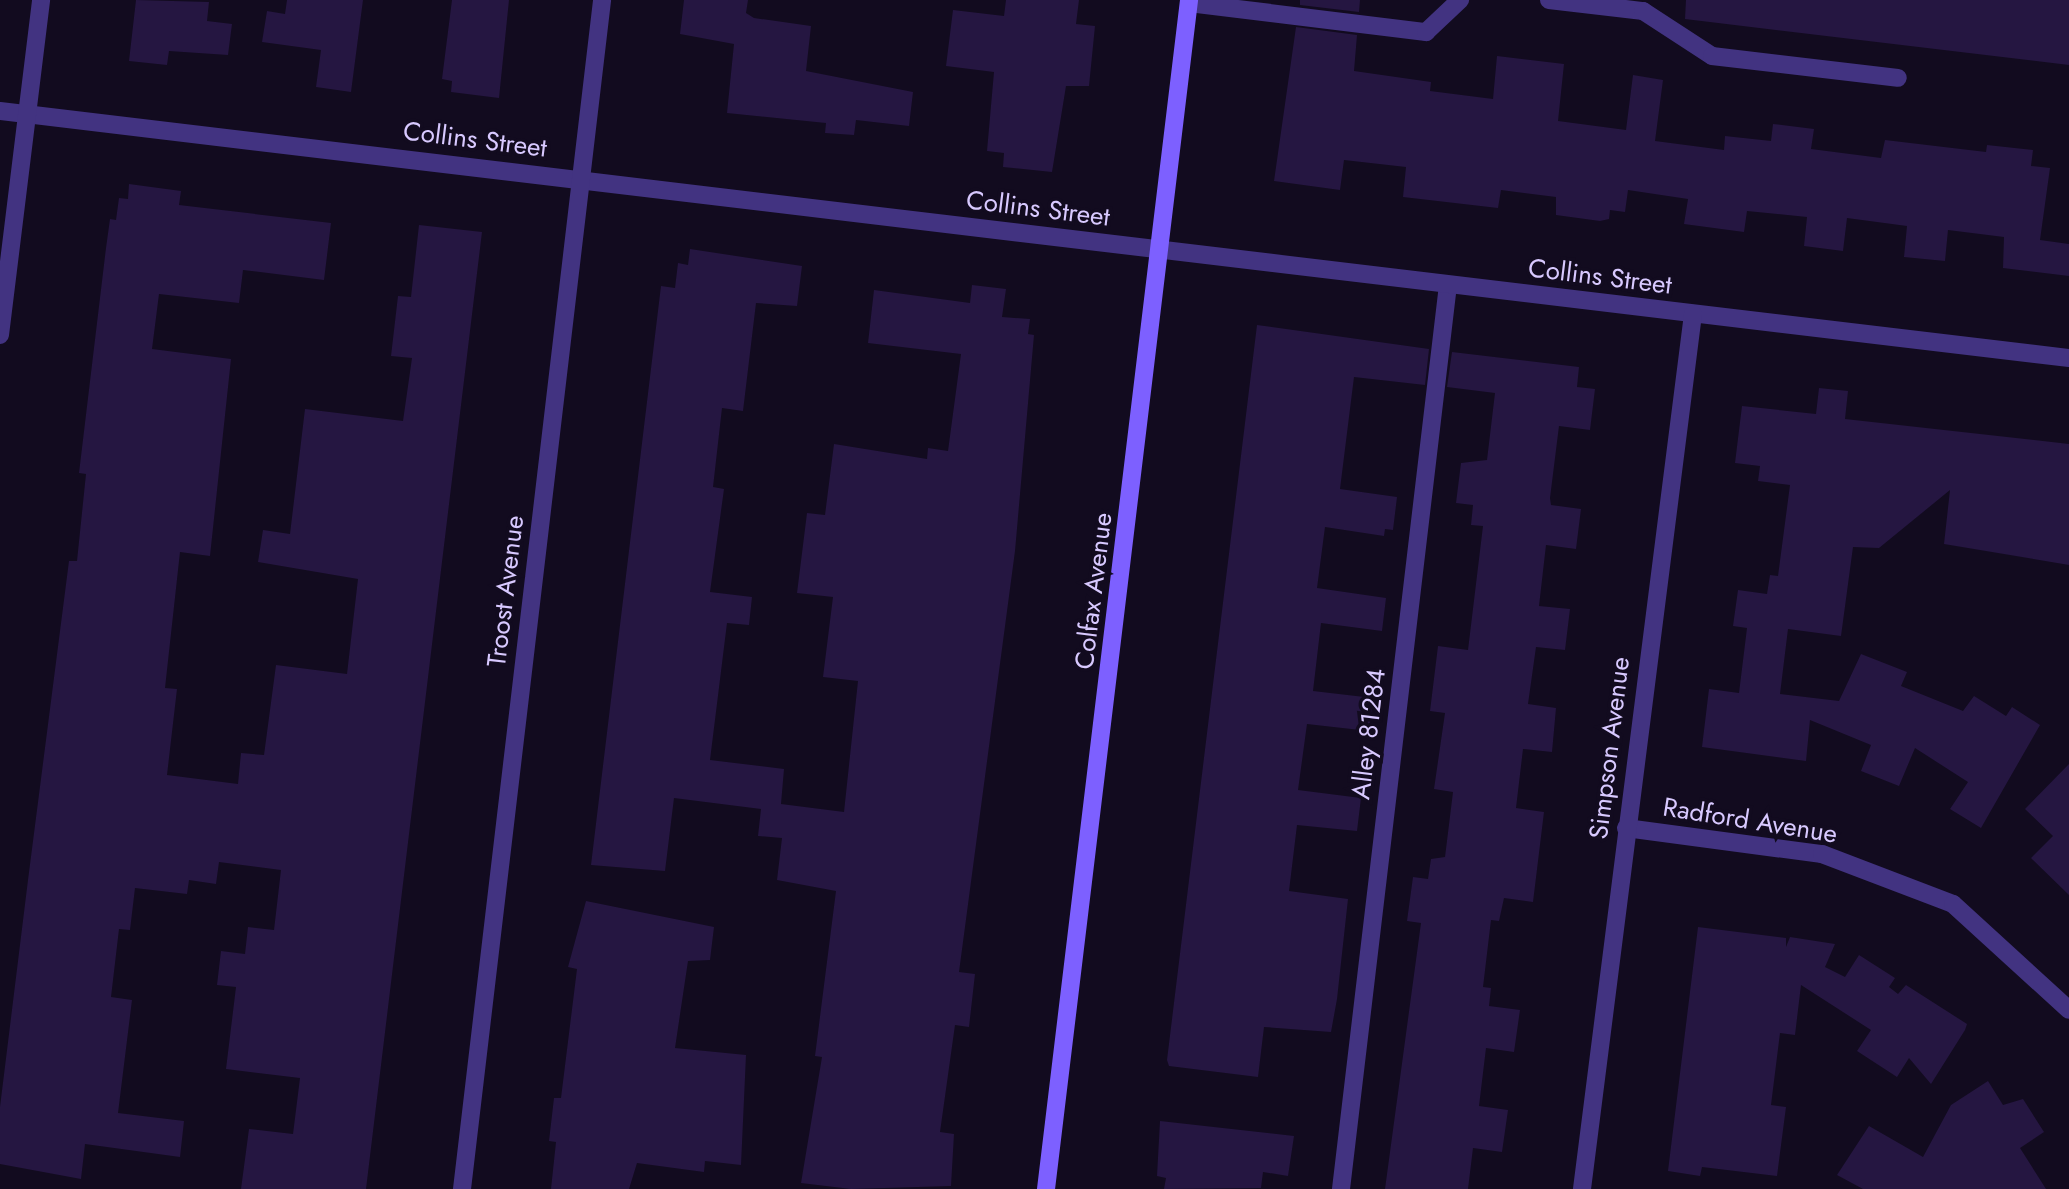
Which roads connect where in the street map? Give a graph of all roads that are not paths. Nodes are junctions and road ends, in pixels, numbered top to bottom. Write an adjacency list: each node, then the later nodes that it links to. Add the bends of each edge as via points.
1 (41, 0): 8 (street)
2 (602, 0): 9 (street, Troost Avenue)
3 (1460, 0): 5 (street, via 1426,32)
4 (1549, 0): 6 (street, via 1643,10 1712,56)
5 (1189, 1): 10 (main road, Colfax Avenue)
6 (1898, 78)
7 (0, 111): 8 (street, Collins Street)
8 (27, 114): 9 (street, Collins Street); 13 (street)
9 (581, 178): 10 (street, Collins Street); 17 (street, Troost Avenue)
10 (1162, 251): 11 (street, Collins Street); 18 (main road, Colfax Avenue)
11 (1448, 285): 12 (street, Collins Street); 19 (street, Alley 81284)
12 (1693, 314): 14 (street, Collins Street); 15 (street, Simpson Avenue)
13 (0, 335)
14 (2069, 358)
15 (1626, 828): 16 (street, Radford Avenue, via 1822,854 1953,904); 20 (street, Simpson Avenue)
16 (2069, 1010)
17 (462, 1189)
18 (1046, 1189)
19 (1341, 1189)
20 (1582, 1189)

